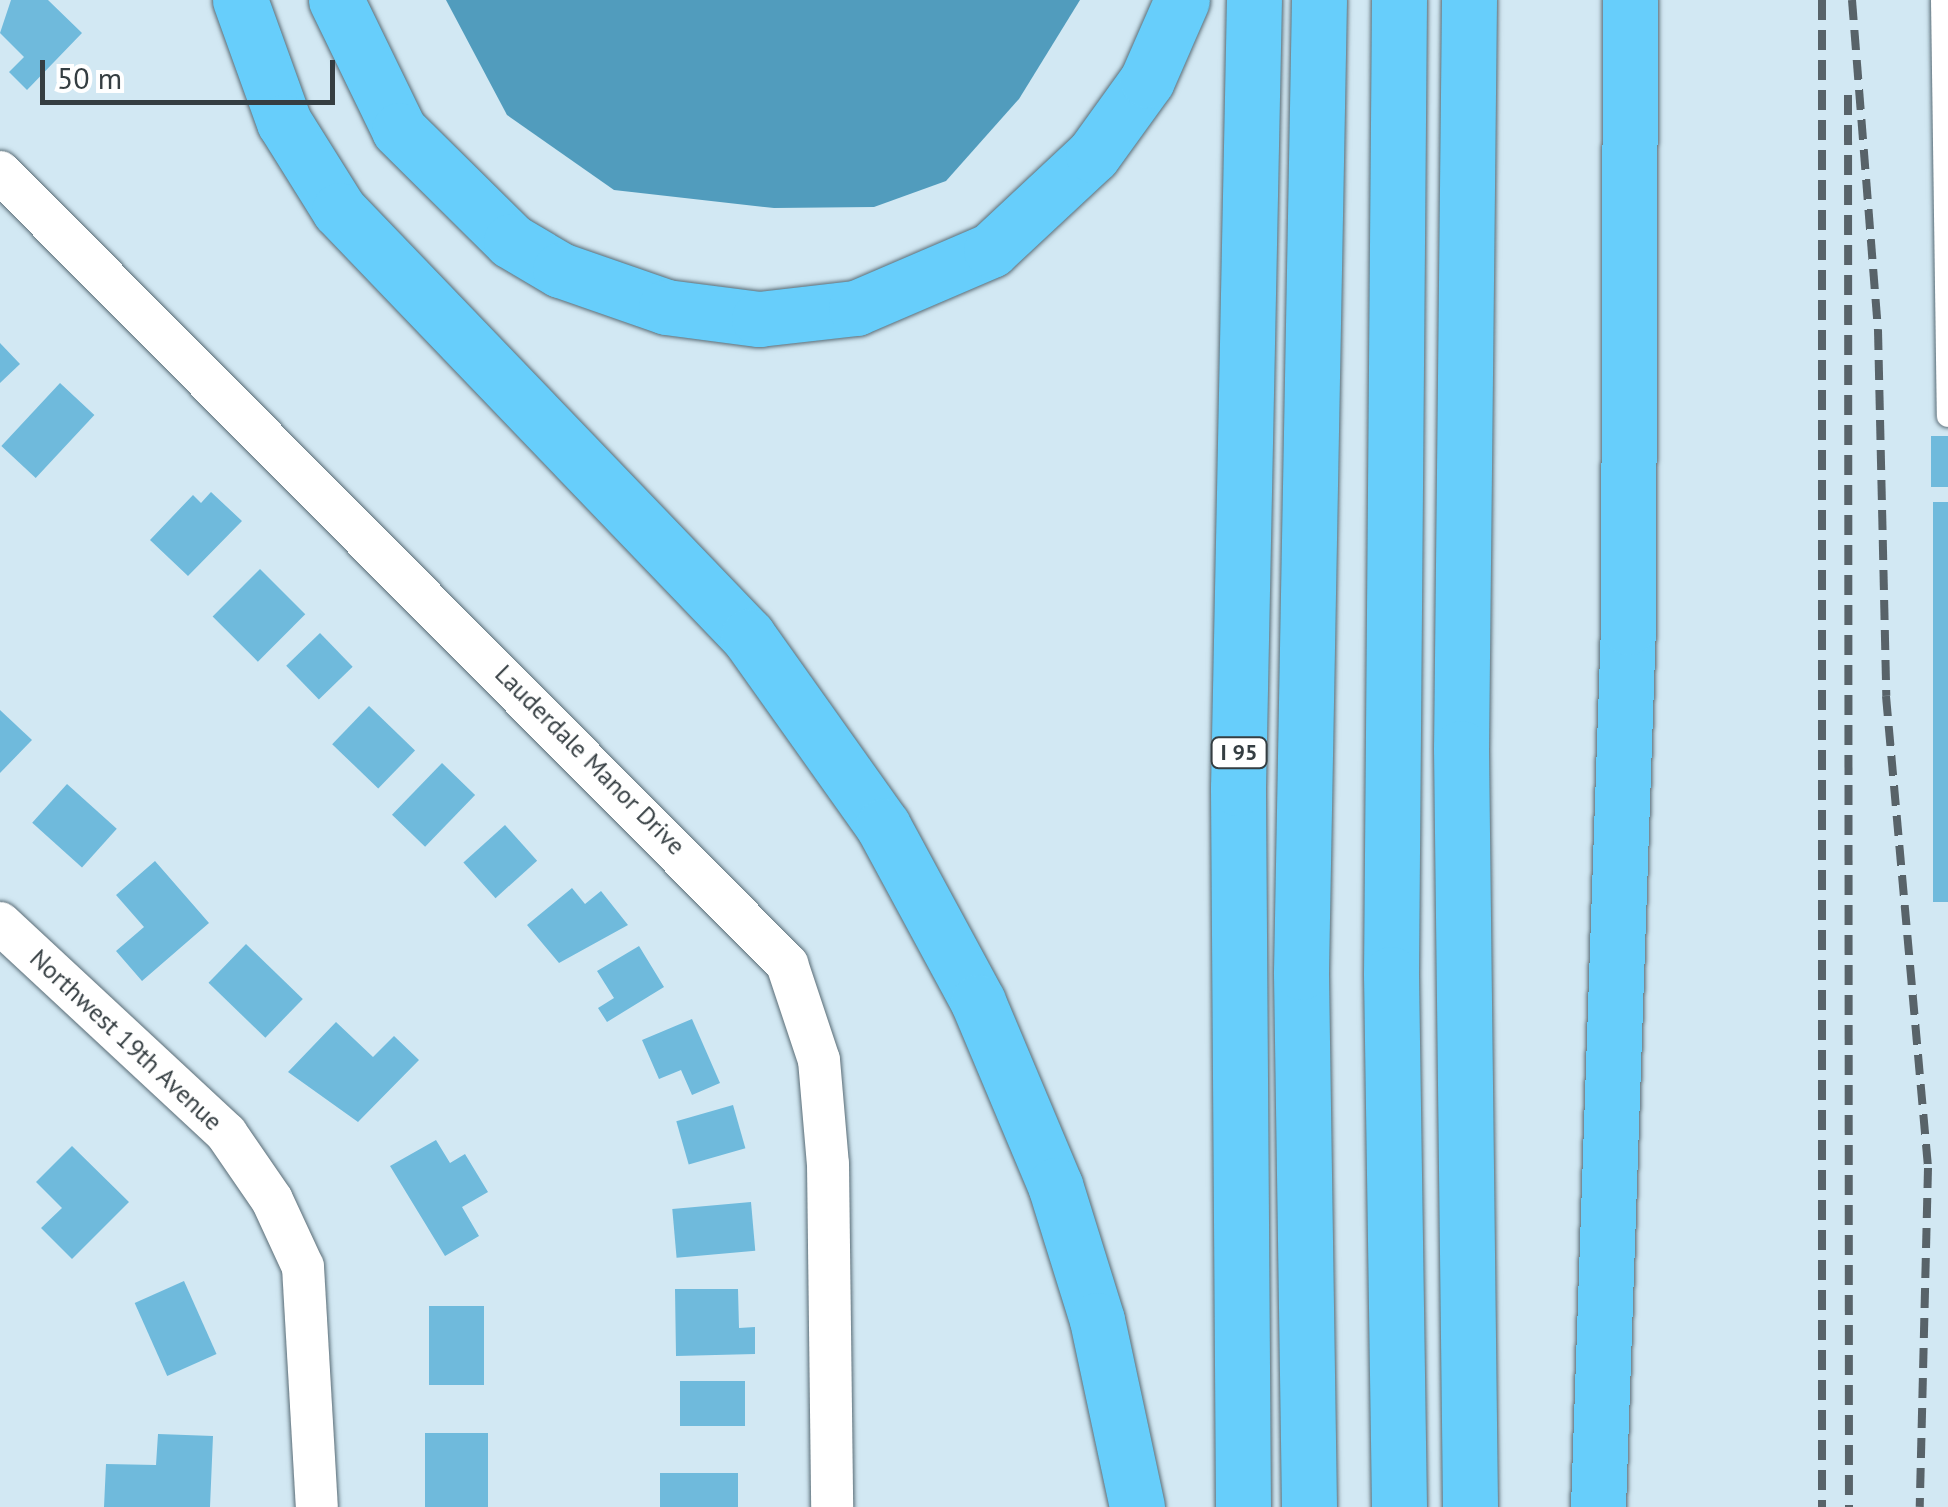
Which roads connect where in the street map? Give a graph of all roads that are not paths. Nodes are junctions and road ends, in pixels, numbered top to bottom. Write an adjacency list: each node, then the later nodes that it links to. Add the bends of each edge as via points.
1 (240, 0): 15 (highway, via 284,122 340,210 736,622 883,826 978,1002 1050,1170 1097,1320)
2 (336, 0): 3 (highway, via 399,130 512,240 560,270 666,307 759,319 856,308 991,250 1061,192 1122,118)
3 (1182, 0)
4 (1254, 0): 16 (highway, I 95, via 1238,788)
5 (1320, 0): 17 (highway, via 1302,954)
6 (1400, 0): 18 (highway, via 1391,994)
7 (1469, 0): 19 (highway, via 1461,748)
8 (1630, 0): 20 (highway, via 1628,627)
9 (1942, 0): 11 (lane)
10 (0, 172): 14 (street, Lauderdale Manor Drive, via 787,964 819,1060 827,1146)
11 (1948, 416)
12 (0, 923): 13 (street, Northwest 19th Avenue, via 226,1133 272,1200 303,1267)
13 (317, 1507)
14 (832, 1507)
15 (1137, 1507)
16 (1242, 1507)
17 (1310, 1507)
18 (1400, 1507)
19 (1470, 1507)
20 (1598, 1507)

